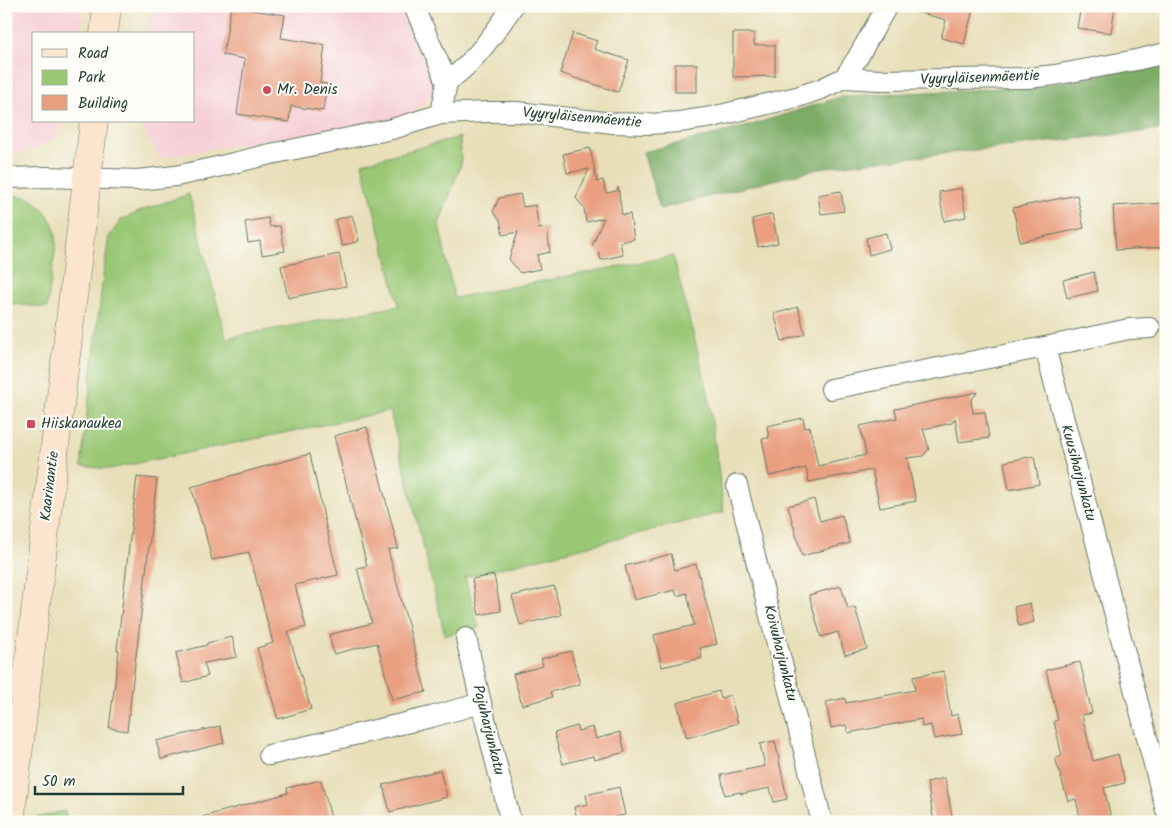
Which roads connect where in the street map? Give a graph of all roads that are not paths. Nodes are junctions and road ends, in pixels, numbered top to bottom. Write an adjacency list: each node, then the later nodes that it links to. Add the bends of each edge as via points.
1 (107, 6): 5 (main road)
2 (414, 6): 8 (street)
3 (513, 6): 8 (street, via 478,53)
4 (887, 6): 7 (street)
5 (104, 32)
6 (1166, 53): 7 (street, Vyyryläisenmäentie, via 1028,78)
7 (844, 78): 9 (street, Vyyryläisenmäentie, via 797,97 679,122 613,123 517,112)
8 (447, 82): 9 (street)
9 (441, 114): 12 (street, Vyyryläisenmäentie, via 392,129 176,176 137,180)
10 (94, 122): 12 (main road, Kaarinantie)
11 (6, 178): 12 (street, Vyyryläisenmäentie)
12 (87, 178): 21 (main road, Kaarinantie)
13 (1150, 328): 14 (street, via 1128,329)
14 (1045, 347): 15 (street); 20 (street, Kuusiharjunkatu)
15 (831, 389)
16 (737, 485): 23 (street, Koivuharjunkatu)
17 (466, 638): 18 (street, Pajuharjunkatu)
18 (481, 702): 19 (street); 22 (street, Pajuharjunkatu)
19 (269, 755)
20 (1166, 810)
21 (10, 822)
22 (511, 822)
23 (822, 822)

